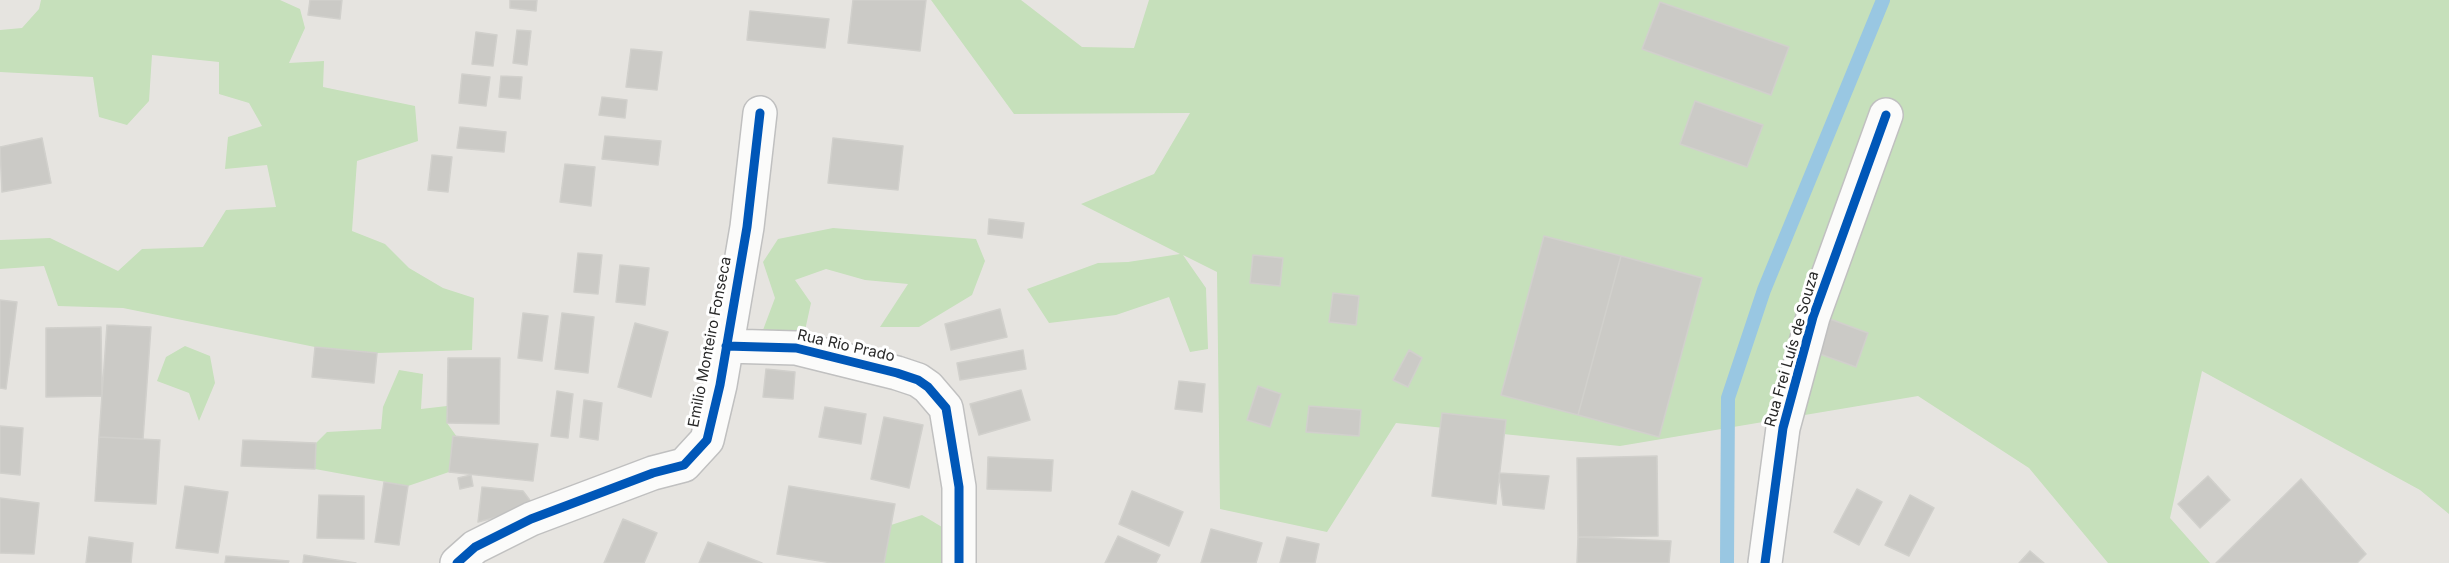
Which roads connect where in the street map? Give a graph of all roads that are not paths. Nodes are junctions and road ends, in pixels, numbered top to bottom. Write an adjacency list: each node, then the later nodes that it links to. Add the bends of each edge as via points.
1 (760, 113): 3 (street, Emilio Monteiro Fonseca, via 747,227)
2 (1886, 115): 6 (street, Rua Frei Luís de Souza, via 1814,316 1792,394 1783,428)
3 (726, 346): 4 (street, Emilio Monteiro Fonseca, via 707,440 684,465 531,519 475,547); 5 (street, Rua Rio Prado, via 796,348 897,373 928,387 946,408 959,487)
4 (457, 563)
5 (958, 563)
6 (1765, 563)

